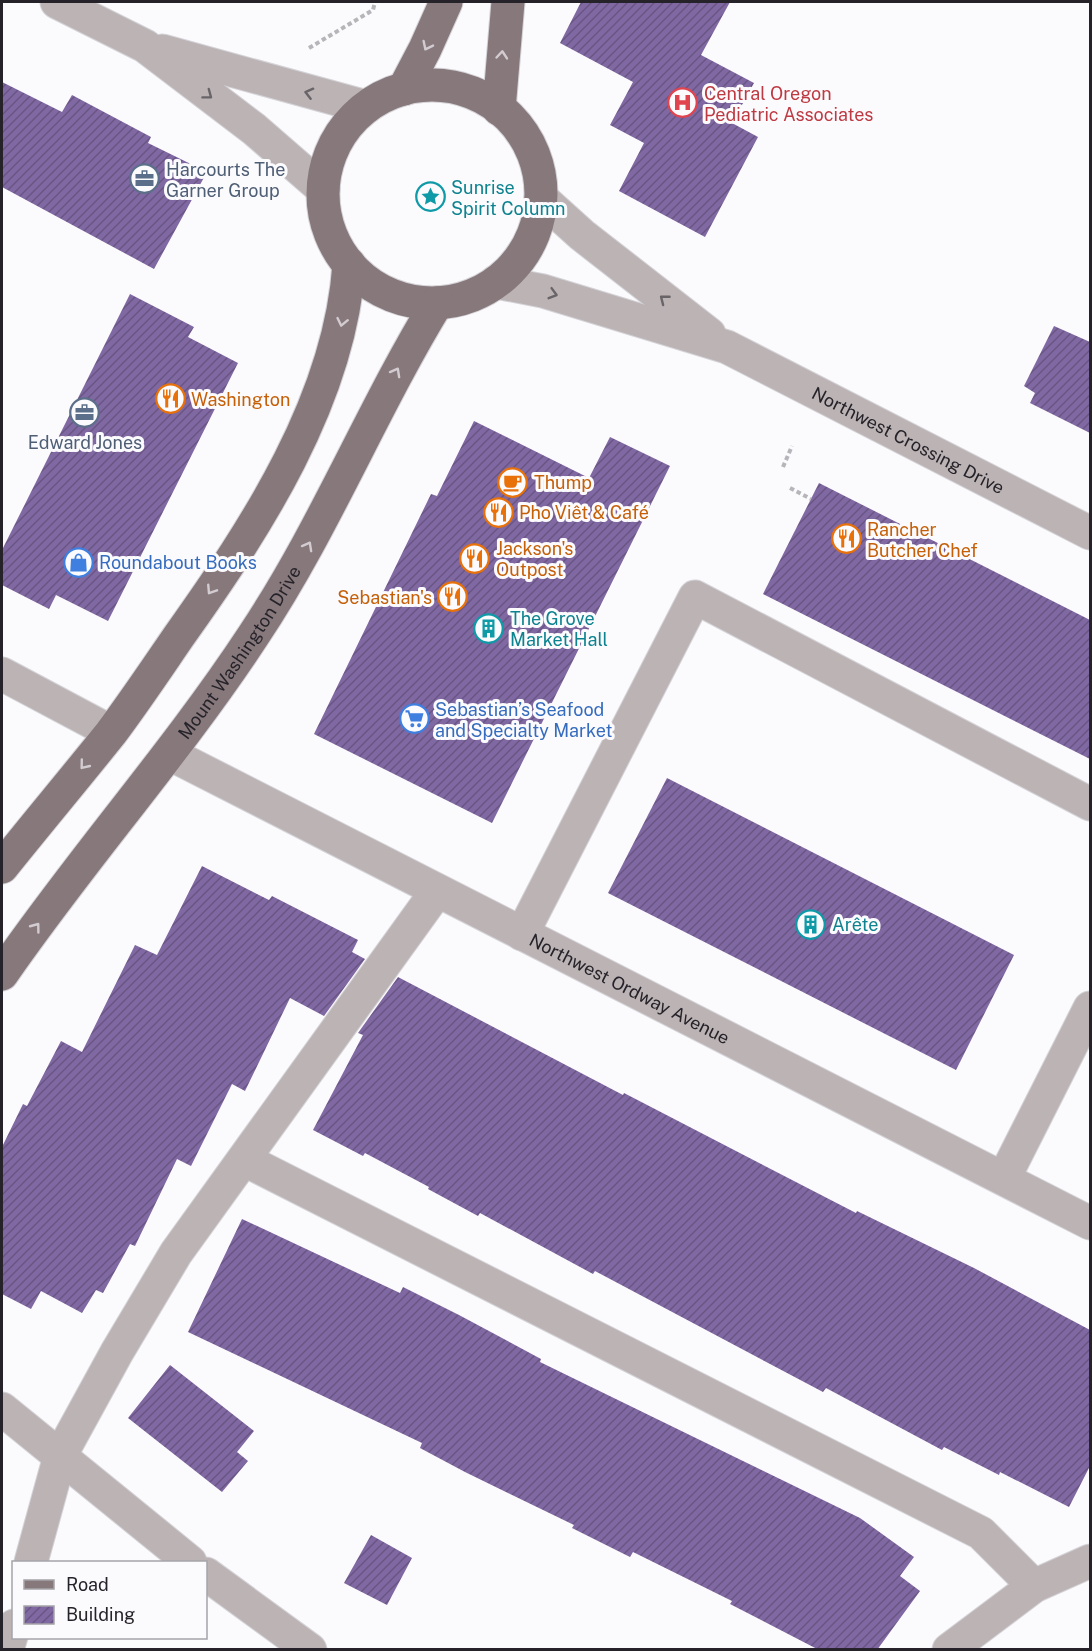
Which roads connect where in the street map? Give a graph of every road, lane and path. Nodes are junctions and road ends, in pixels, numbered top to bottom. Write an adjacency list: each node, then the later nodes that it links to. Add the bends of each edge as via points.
1 (57, 2): 5 (street)
2 (375, 2): 6 (path, via 373,10)
3 (446, 2): 7 (main road, one-way to 7)
4 (508, 2): 9 (main road, one-way to 4)
5 (145, 46): 8 (street, one-way to 5); 10 (street, one-way to 10, via 254,129)
6 (301, 52)
7 (404, 88): 8 (main road); 9 (main road, via 454,87 478,95)
8 (366, 107): 10 (main road, via 335,143)
9 (499, 109): 11 (main road, via 522,132 532,151)
10 (323, 189): 12 (main road, via 329,231)
11 (541, 198): 13 (main road, via 528,247); 15 (street, Northwest Crossing Drive, one-way to 11, via 582,235)
12 (350, 264): 14 (main road, via 390,294); 22 (main road, one-way to 22, via 335,353 294,449 234,555)
13 (496, 282): 14 (main road, via 461,299); 15 (street, Northwest Crossing Drive, one-way to 15, via 543,291)
14 (437, 303): 23 (main road, Mount Washington Drive, one-way to 14, via 254,635 308,549 391,380)
15 (727, 347): 20 (street, Northwest Crossing Drive)
16 (792, 446): 17 (path)
17 (783, 467)
18 (790, 488): 19 (path)
19 (811, 499)
20 (1090, 532)
21 (2, 674): 22 (street)
22 (111, 732): 25 (main road, one-way to 25)
23 (170, 754): 26 (street, Northwest Ordway Avenue); 28 (main road, Mount Washington Drive, one-way to 23)
24 (1090, 804): 27 (street, via 695,597)
25 (2, 867)
26 (437, 891): 27 (street, Northwest Ordway Avenue); 30 (street)
27 (522, 934): 31 (street, Northwest Ordway Avenue)
28 (2, 974)
29 (1090, 1008): 31 (street)
30 (245, 1160): 34 (street, via 176,1253); 39 (street, via 981,1533)
31 (1004, 1178): 32 (street, Northwest Ordway Avenue)
32 (1090, 1223)
33 (2, 1409): 34 (street)
34 (60, 1456): 35 (street); 36 (street)
35 (32, 1561)
36 (188, 1561)
37 (1090, 1561): 39 (street)
38 (207, 1575): 42 (street)
39 (1034, 1586): 43 (street)
40 (12, 1633): 41 (street)
41 (7, 1650)
42 (310, 1650)
43 (949, 1650)

